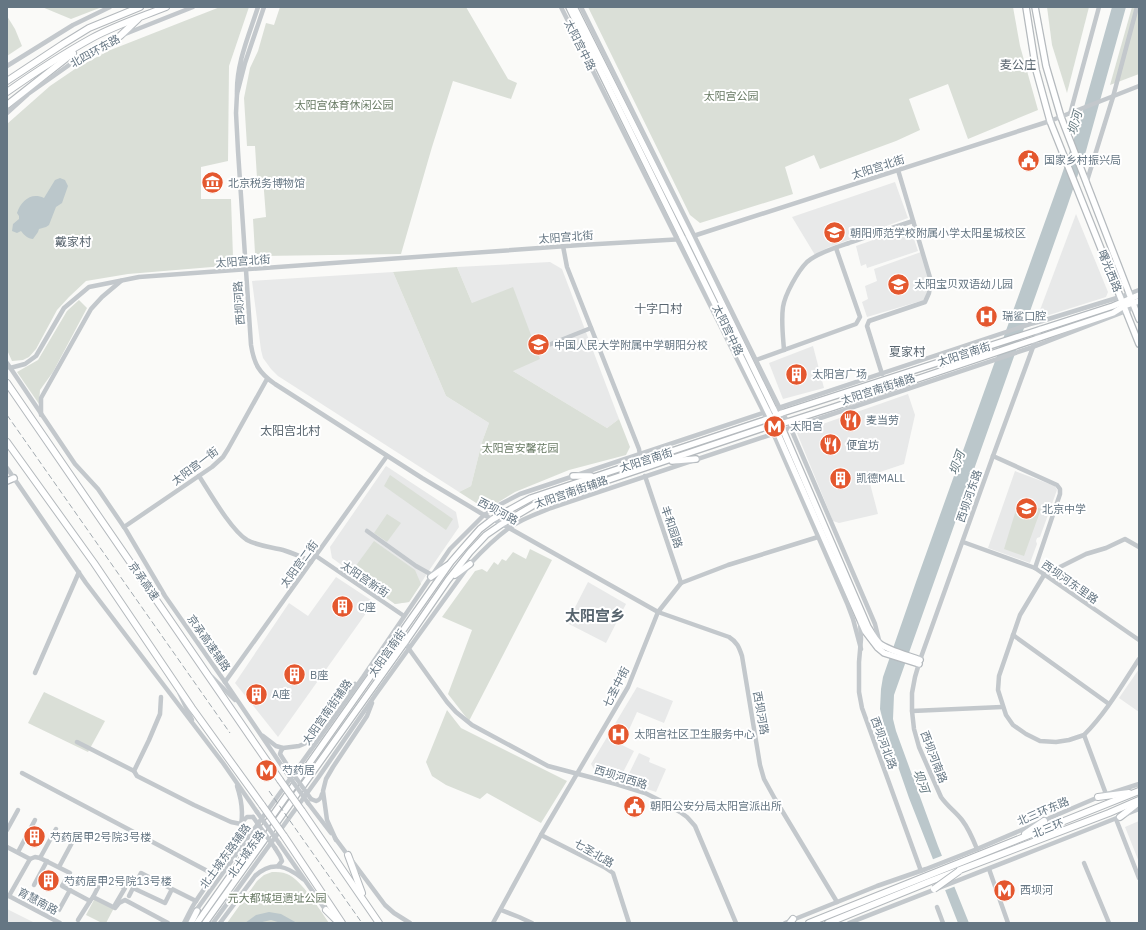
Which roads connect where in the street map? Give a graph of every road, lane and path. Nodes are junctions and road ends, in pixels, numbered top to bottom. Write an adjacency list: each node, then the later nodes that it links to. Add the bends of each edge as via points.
1 (110, 7): 20 (street, via 73,25)
2 (140, 7): 21 (highway, 北四环东路, via 89,28)
3 (166, 7): 15 (highway, 北四环东路)
4 (193, 7): 16 (street, 北四环东路)
5 (258, 7): 26 (street, 西坝河路, via 240,62)
6 (264, 7): 26 (street, 西坝河路)
7 (561, 7): 38 (street, 太阳宫中路)
8 (569, 7): 38 (main road, 太阳宫中路)
9 (574, 7): 19 (main road, 太阳宫中路)
10 (581, 7): 18 (street, 太阳宫中路)
11 (1026, 7): 32 (main road, via 1036,70)
12 (1035, 7): 31 (main road, via 1046,66)
13 (1099, 7): 30 (street)
14 (1137, 7): 27 (street)
15 (140, 17): 16 (highway); 17 (highway, 北四环东路)
16 (120, 36): 29 (street, 北四环东路, via 79,58 28,94)
17 (93, 37): 25 (highway, 北四环东路); 28 (highway)
18 (600, 47): 19 (street); 33 (street, 太阳宫中路)
19 (602, 62): 35 (main road, 太阳宫中路)
20 (7, 66)
21 (27, 67): 22 (highway); 23 (highway, 北四环东路)
22 (7, 75)
23 (7, 81)
24 (1139, 86): 27 (street, 太阳宫北街)
25 (7, 92)
26 (237, 94): 41 (street, 西坝河路, via 236,114)
27 (1112, 97): 30 (street, 太阳宫北街); 36 (street)
28 (7, 105)
29 (7, 113)
30 (1070, 114): 31 (street, 太阳宫北街)
31 (1061, 117): 32 (street, 太阳宫北街); 36 (main road, 曙光西路)
32 (1050, 121): 34 (street, 太阳宫北街); 47 (main road, 曙光西路)
33 (659, 164): 35 (street); 38 (street, 太阳宫中路)
34 (898, 170): 37 (street); 38 (street, 太阳宫北街)
35 (659, 177): 38 (main road, 太阳宫中路)
36 (1086, 183): 46 (main road, 曙光西路)
37 (913, 220): 40 (street); 64 (street, via 931,281 929,293 925,302 869,321 867,326)
38 (686, 238): 39 (street, 太阳宫北街); 49 (main road, 太阳宫中路); 50 (main road, 太阳宫中路); 54 (street, 太阳宫中路); 56 (street, 太阳宫中路)
39 (563, 246): 41 (street, 太阳宫北街); 52 (street, via 567,267)
40 (836, 248): 60 (street, via 808,262 786,293 783,307); 60 (street, via 860,317 856,324)
41 (246, 270): 42 (street, 太阳宫北街); 65 (street, 西坝河路, via 252,355 257,368)
42 (122, 280): 63 (street, 太阳宫北街, via 89,287 64,308 36,356 25,364); 68 (street, via 91,309 41,398)
43 (1139, 290): 46 (street, 太阳宫南街)
44 (1139, 295): 46 (main road, 太阳宫南街)
45 (1139, 301): 46 (main road, 太阳宫南街)
46 (1133, 302): 47 (main road, 太阳宫南街); 47 (street, 太阳宫南街); 48 (main road, 曙光西路)
47 (1123, 304): 51 (street, 太阳宫南街); 53 (main road, 太阳宫南街); 55 (main road, 太阳宫南街, via 1113,313); 57 (main road, 曙光西路); 58 (street, 太阳宫南街)
48 (1139, 319)
49 (723, 320): 56 (street); 67 (main road, 太阳宫中路)
50 (730, 321): 54 (street); 67 (main road, 太阳宫中路)
51 (1042, 321): 53 (street, 西坝河东路); 64 (street, 太阳宫南街)
52 (591, 328): 59 (street); 72 (street)
53 (1040, 329): 55 (street, 西坝河东路); 67 (main road, 太阳宫南街)
54 (743, 334): 62 (street, 太阳宫中路)
55 (1036, 339): 58 (street, 西坝河东路); 69 (main road, 太阳宫南街)
56 (728, 340): 67 (street, 太阳宫中路)
57 (1139, 344)
58 (1033, 347): 61 (street, 太阳宫南街); 74 (street, 西坝河东路)
59 (541, 348)
60 (784, 350): 62 (street)
61 (1017, 352): 69 (street, 太阳宫南街辅路)
62 (756, 360): 67 (street, 太阳宫中路)
63 (8, 365): 68 (street, 京承高速辅路)
64 (882, 374): 67 (street, 太阳宫南街)
65 (267, 379): 73 (street, 西坝河路); 79 (street, 太阳宫一街, via 223,457)
66 (7, 383): 122 (highway, 京承高速)
67 (773, 413): 69 (street, 太阳宫中路); 70 (main road, 太阳宫中路); 70 (street, 太阳宫中路); 72 (street, 太阳宫南街); 76 (main road, 太阳宫南街)
68 (41, 415): 91 (street, 京承高速辅路)
69 (789, 425): 70 (main road, 太阳宫南街); 85 (street, 太阳宫中路)
70 (776, 429): 75 (street, 太阳宫南街辅路); 77 (main road, 太阳宫南街); 86 (main road, 太阳宫中路); 90 (main road, 太阳宫中路); 95 (street, 太阳宫中路)
71 (7, 442): 124 (highway)
72 (640, 454): 76 (street); 80 (street, 太阳宫南街)
73 (388, 456): 87 (street, 西坝河路); 100 (street, 太阳宫二街)
74 (993, 456): 97 (street, 西坝河东路); 104 (street, via 1057,485 1060,489)
75 (696, 459): 77 (main road); 82 (street, 太阳宫南街辅路)
76 (641, 461): 81 (main road, 太阳宫南街)
77 (662, 462): 89 (main road, 太阳宫南街, via 534,505)
78 (7, 468): 83 (street)
79 (199, 476): 91 (street, 太阳宫一街); 101 (street, via 240,535 265,547 295,553)
80 (573, 476): 81 (main road); 87 (street, 太阳宫南街, via 520,494)
81 (595, 476): 88 (main road, 太阳宫南街, via 531,498)
82 (645, 476): 93 (street, 太阳宫南街辅路, via 551,508); 109 (street, 丰和园路)
83 (14, 478): 84 (main road); 105 (street)
84 (7, 480)
85 (816, 488): 86 (street); 96 (street, 太阳宫中路)
86 (809, 490): 92 (main road, 太阳宫中路)
87 (484, 515): 88 (street, 西坝河路); 107 (street, 太阳宫南街, via 450,550)
88 (493, 519): 89 (street, 西坝河路); 102 (main road, 太阳宫南街, via 469,541)
89 (502, 524): 93 (street, 西坝河路); 108 (main road, 太阳宫南街, via 486,535)
90 (819, 524): 99 (street); 112 (main road, 太阳宫中路)
91 (124, 527): 126 (street, 京承高速辅路, via 165,596)
92 (825, 527): 96 (street); 116 (main road, 太阳宫中路, via 868,627)
93 (509, 528): 103 (street, 太阳宫南街辅路, via 486,546); 110 (street, 西坝河路)
94 (367, 531): 107 (street)
95 (818, 537): 99 (street, 太阳宫中路); 109 (street, 七圣中街, via 728,565)
96 (838, 540): 116 (street, 太阳宫中路)
97 (963, 542): 104 (street, 西坝河东里路); 121 (street, 西坝河东路)
98 (1139, 547): 106 (street, via 1126,539 1086,554)
99 (823, 549): 118 (street, 太阳宫中路, via 847,603)
100 (316, 556): 101 (street, 太阳宫二街); 111 (street, 太阳宫新街)
101 (311, 562): 126 (street, 太阳宫二街)
102 (452, 562): 107 (main road); 151 (main road, 太阳宫南街)
103 (470, 564): 108 (main road); 117 (street, 太阳宫南街辅路)
104 (1035, 568): 106 (street, 西坝河东里路)
105 (79, 572): 123 (street); 133 (street)
106 (1044, 575): 113 (street, via 1020,615); 114 (street, 西坝河东里路)
107 (431, 576): 111 (street, 太阳宫南街辅路)
108 (448, 580): 115 (main road, 太阳宫南街)
109 (681, 584): 110 (street, 七圣中街)
110 (658, 612): 141 (street, 七圣中街, via 628,687); 193 (street, 西坝河路, via 729,637 739,647 764,779)
111 (404, 616): 125 (street, 太阳宫南街辅路)
112 (860, 617): 118 (street, 西坝河北路); 119 (main road, 太阳宫中路, via 872,642)
113 (1013, 635): 129 (street); 131 (street, via 999,676 998,690)
114 (1139, 640)
115 (406, 641): 117 (street, 西坝河西路); 154 (main road, 太阳宫南街)
116 (880, 644): 119 (main road, 太阳宫中路)
117 (409, 649): 127 (street, 太阳宫南街辅路); 141 (street, 西坝河西路, via 447,702 472,725 548,766)
118 (861, 649): 178 (street, 西坝河北路, via 859,692 862,708)
119 (885, 650): 121 (main road)
120 (1139, 659): 129 (street)
121 (917, 661): 132 (street, 西坝河南路)
122 (206, 671): 130 (street); 192 (highway, 京承高速, bridge)
123 (35, 673)
124 (170, 675): 133 (street); 211 (highway, bridge, via 284,836)
125 (362, 677): 137 (street, via 341,697 306,743); 148 (street, 太阳宫南街辅路)
126 (226, 682): 130 (street, 京承高速辅路)
127 (376, 694): 144 (street, via 367,716 326,779); 201 (street, 太阳宫南街辅路)
128 (161, 697): 139 (street, via 160,714)
129 (1109, 704): 135 (street)
130 (242, 707): 134 (street, 京承高速辅路)
131 (1002, 707): 132 (street); 135 (street, via 1013,725 1040,741 1056,742)
132 (912, 711): 166 (street, 西坝河南路, via 915,737 941,797 962,820)
133 (198, 730): 142 (street)
134 (260, 734): 137 (street, via 276,746); 138 (street, 京承高速辅路)
135 (1084, 735): 146 (street)
136 (77, 742): 139 (street)
137 (284, 748): 138 (street, via 280,754)
138 (287, 770): 149 (street, 京承高速辅路, bridge)
139 (134, 771): 158 (street, via 137,776 194,805)
140 (22, 773): 179 (street)
141 (578, 774): 161 (street, 七圣中街); 217 (street, 西坝河西路, via 644,793 687,817 694,826)
142 (236, 780): 158 (street, via 242,806); 181 (street, bridge)
143 (1139, 784): 146 (street, 北三环东路)
144 (323, 791): 149 (street, via 319,800); 163 (street, via 326,820)
145 (1139, 791): 147 (highway); 164 (highway, 北三环)
146 (1106, 794): 147 (street, 北三环东路)
147 (1098, 797): 157 (street, 北三环东路)
148 (277, 798): 199 (street, 北土城东路辅路)
149 (309, 801): 163 (street, 京承高速辅路)
150 (1139, 801): 155 (highway); 177 (highway, 北三环)
151 (281, 804): 207 (main road, 北土城东路)
152 (1139, 809): 155 (street)
153 (18, 810): 160 (street)
154 (285, 810): 208 (main road, 北土城东路)
155 (1118, 818): 176 (street); 180 (street)
156 (35, 820): 167 (street)
157 (1044, 821): 164 (highway); 166 (street, 北三环东路)
158 (241, 824): 174 (street, bridge, via 247,817 253,817 282,858); 179 (street, via 234,848)
159 (56, 829): 169 (street)
160 (7, 830)
161 (541, 836): 198 (street, 七圣中街); 216 (street, 七圣北路, via 604,867 612,874)
162 (74, 839): 175 (street)
163 (336, 840): 168 (street, 京承高速辅路)
164 (1017, 840): 171 (highway, 北三环)
165 (7, 847): 167 (street)
166 (977, 849): 171 (street, 北三环东路)
167 (18, 852): 170 (street)
168 (348, 855): 192 (highway); 213 (street, 京承高速辅路, via 385,905)
169 (40, 858): 170 (street); 172 (street)
170 (30, 859): 187 (street)
171 (955, 860): 178 (highway, 北三环)
172 (47, 861): 175 (street); 182 (street)
173 (1084, 864): 224 (street)
174 (278, 866): 181 (street, via 292,870); 209 (street, via 266,868 255,876)
175 (59, 867): 186 (street, via 70,873 62,886)
176 (989, 869): 185 (street, bridge); 223 (street)
177 (959, 870): 185 (highway, bridge); 220 (highway, 北三环)
178 (925, 871): 193 (street); 219 (highway)
179 (215, 875): 191 (street)
180 (1139, 878)
181 (303, 879): 197 (street)
182 (34, 885)
183 (133, 888): 184 (street, via 141,873); 184 (street, via 165,904); 189 (street)
184 (172, 889): 191 (street)
185 (934, 889): 221 (street)
186 (70, 890): 190 (street); 196 (street)
187 (8, 896): 203 (street, 育慧南路)
188 (93, 896): 190 (street); 195 (street); 195 (street, via 104,876 125,888)
189 (129, 896)
190 (90, 901): 200 (street)
191 (196, 901): 205 (street)
192 (365, 902): 212 (highway)
193 (837, 902): 202 (street)
194 (937, 907): 222 (street)
195 (114, 908): 204 (street, via 125,900)
196 (59, 910)
197 (326, 910): 210 (street); 211 (highway)
198 (501, 910): 214 (street, 七圣中街); 215 (street)
199 (197, 911): 205 (street, 北土城东路辅路); 206 (main road)
200 (78, 920)
201 (215, 921)
202 (792, 921): 218 (street)
203 (60, 923)
204 (168, 923)
205 (186, 923)
206 (191, 923)
207 (197, 923)
208 (205, 923)
209 (220, 923)
210 (335, 923)
211 (340, 923)
212 (378, 923)
213 (410, 923)
214 (493, 923)
215 (532, 923)
216 (629, 923)
217 (736, 923)
218 (785, 923)
219 (809, 923)
220 (828, 923)
221 (849, 923)
222 (944, 923)
223 (1008, 923)
224 (1109, 923)

